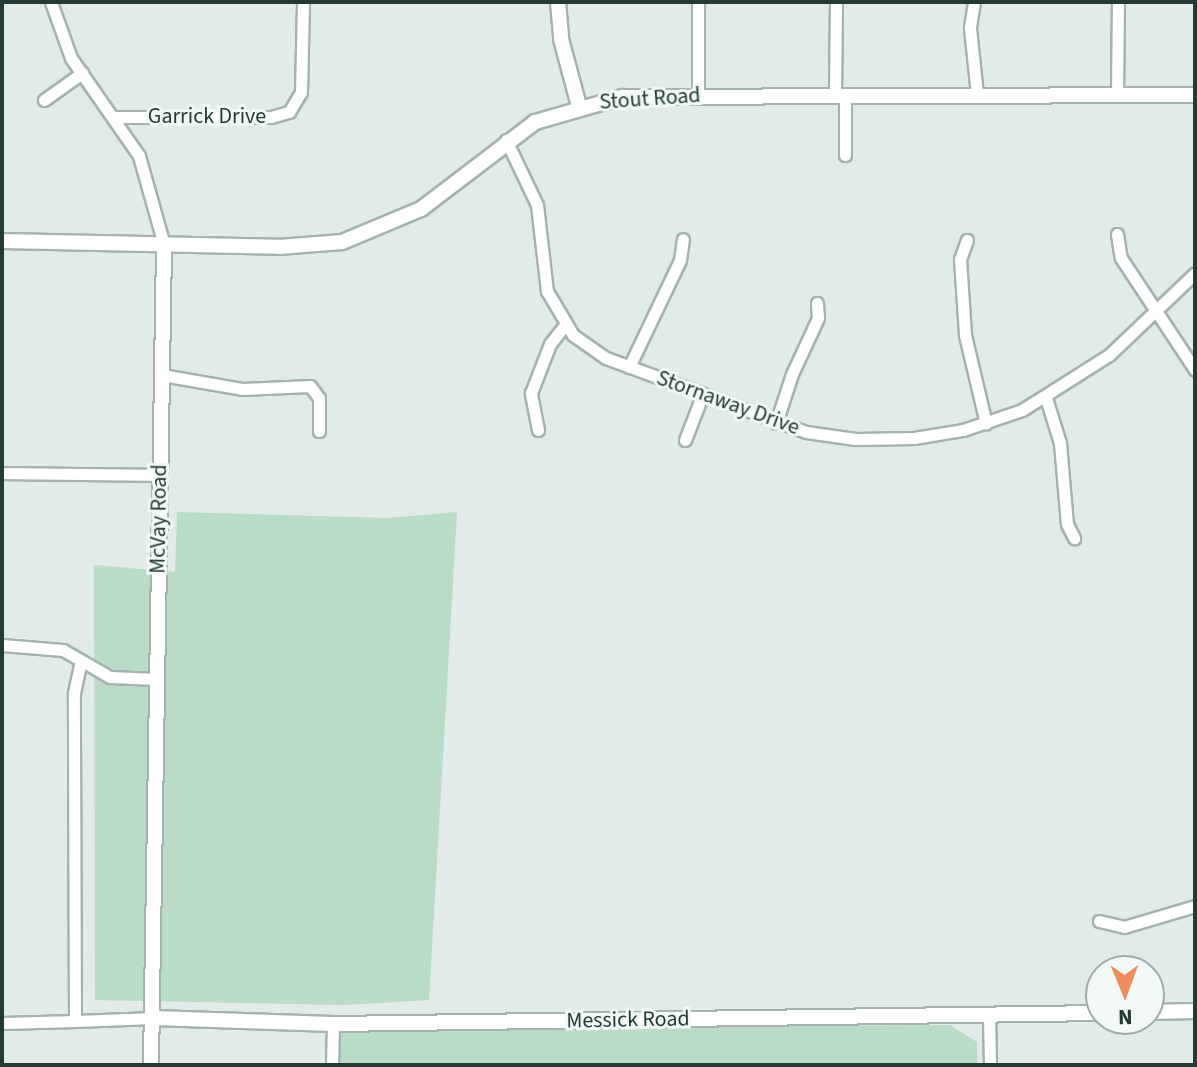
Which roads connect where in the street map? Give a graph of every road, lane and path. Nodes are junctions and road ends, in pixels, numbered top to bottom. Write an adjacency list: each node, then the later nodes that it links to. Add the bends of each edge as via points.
1 (51, 2): 8 (street, McVay Road, via 63,43)
2 (303, 2): 16 (street, Garrick Drive, via 301,92 295,107 271,117)
3 (558, 2): 15 (street, via 563,53)
4 (698, 2): 9 (street)
5 (836, 2): 10 (street)
6 (974, 2): 11 (street, via 970,28)
7 (1118, 2): 12 (street)
8 (82, 73): 14 (street); 16 (street, McVay Road)
9 (698, 95): 10 (street, Stout Road); 15 (street, Stout Road, via 622,97)
10 (840, 95): 11 (street, Stout Road); 18 (street)
11 (977, 95): 12 (street, Stout Road)
12 (1117, 95): 13 (street, Stout Road)
13 (1195, 95)
14 (44, 100)
15 (579, 106): 17 (street, Stout Road)
16 (116, 117): 23 (street, McVay Road, via 146,172)
17 (506, 140): 23 (street, Stout Road, via 421,209 362,237 300,247); 27 (street, Stornaway Drive, via 532,189 544,282)
18 (845, 155)
19 (1117, 234): 26 (street, via 1121,258)
20 (683, 239): 28 (street, via 680,260)
21 (967, 240): 34 (street, via 960,259 965,335)
22 (2, 241): 23 (street, Stout Road)
23 (164, 245): 30 (street, McVay Road)
24 (1195, 273): 26 (street, Stornaway Drive)
25 (817, 303): 33 (street, via 818,318)
26 (1156, 310): 29 (street); 32 (street, Stornaway Drive, via 1102,361)
27 (565, 325): 28 (street, Stornaway Drive, via 594,351); 35 (street, via 550,344 531,393 530,413)
28 (629, 367): 31 (street, Stornaway Drive)
29 (1195, 370)
30 (162, 375): 36 (street, via 242,389 310,386 319,398); 39 (street, McVay Road)
31 (702, 396): 33 (street, Stornaway Drive); 37 (street)
32 (1046, 398): 34 (street, Stornaway Drive); 40 (street, via 1058,434 1067,524)
33 (776, 423): 34 (street, Stornaway Drive, via 873,440)
34 (986, 424)
35 (538, 430)
36 (319, 431)
37 (685, 440)
38 (2, 473): 39 (street)
39 (160, 475): 43 (street, McVay Road)
40 (1074, 538)
41 (2, 645): 42 (street, via 63,650)
42 (80, 664): 43 (street, via 110,677); 51 (street, via 74,693)
43 (157, 679): 50 (street, McVay Road)
44 (1195, 906): 45 (street, via 1124,927)
45 (1099, 921)
46 (1195, 1011): 47 (street)
47 (1165, 1012)
48 (1085, 1013): 49 (street, Messick Road)
49 (989, 1016): 53 (street, Messick Road); 56 (street)
50 (154, 1018): 51 (street); 53 (street, Messick Road); 54 (street, McVay Road)
51 (75, 1021): 52 (street)
52 (2, 1023)
53 (333, 1024): 55 (street)
54 (151, 1065)
55 (332, 1065)
56 (990, 1065)

